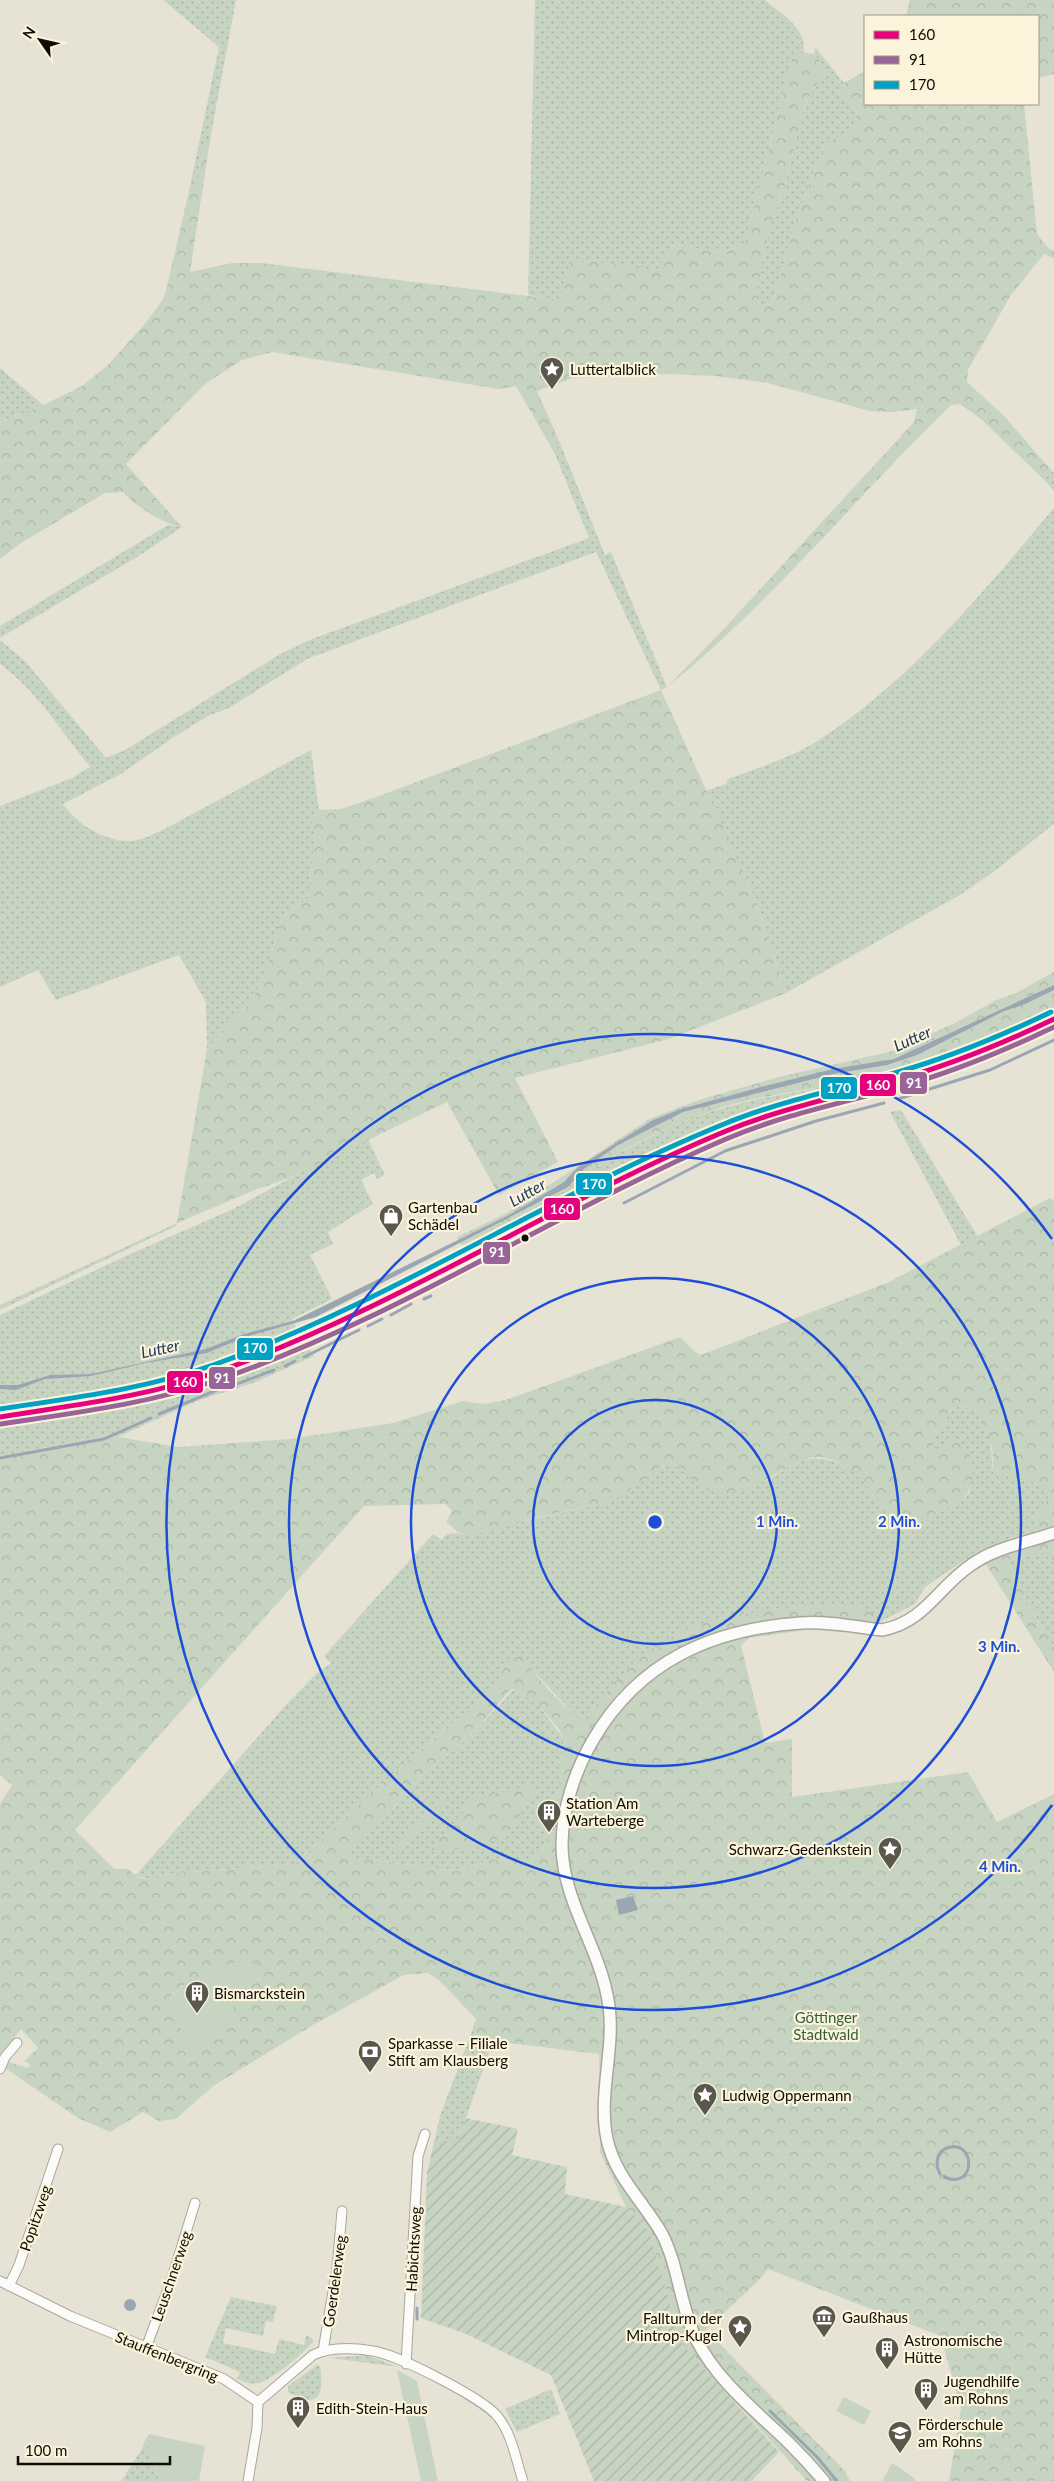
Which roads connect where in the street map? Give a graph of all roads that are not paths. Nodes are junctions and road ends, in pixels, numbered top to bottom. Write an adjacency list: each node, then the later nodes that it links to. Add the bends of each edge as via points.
1 (1054, 1019): 2 (main road, via 965,1058 769,1115 728,1131 623,1179 356,1313 263,1354 183,1381)
2 (0, 1418)
3 (1054, 1533): 17 (street, via 1007,1547 978,1560 916,1617 894,1628 882,1630 820,1622 772,1626 709,1642 670,1659 640,1682 604,1720 582,1761 566,1813 562,1846 569,1888 599,1963 608,1999 611,2024 604,2122 614,2162 662,2235 687,2315 717,2373)
4 (17, 2043): 5 (street, via 4,2057)
5 (0, 2069)
6 (425, 2134): 13 (street, Habichtsweg, via 418,2156)
7 (58, 2150): 10 (street, Popitzweg, via 19,2265)
8 (195, 2203): 11 (street, Leuschnerweg)
9 (342, 2211): 12 (street, Goerdelerweg, via 337,2268)
10 (4, 2283): 11 (street, Stauffenbergring, via 70,2316)
11 (146, 2348): 14 (street, Stauffenbergring, via 224,2380)
12 (322, 2351): 13 (street, Goerdelerweg, via 374,2351); 14 (street)
13 (406, 2364): 16 (street, Goerdelerweg, via 469,2395 493,2411 506,2430)
14 (258, 2402): 15 (street)
15 (248, 2481)
16 (523, 2481)
17 (824, 2481)

